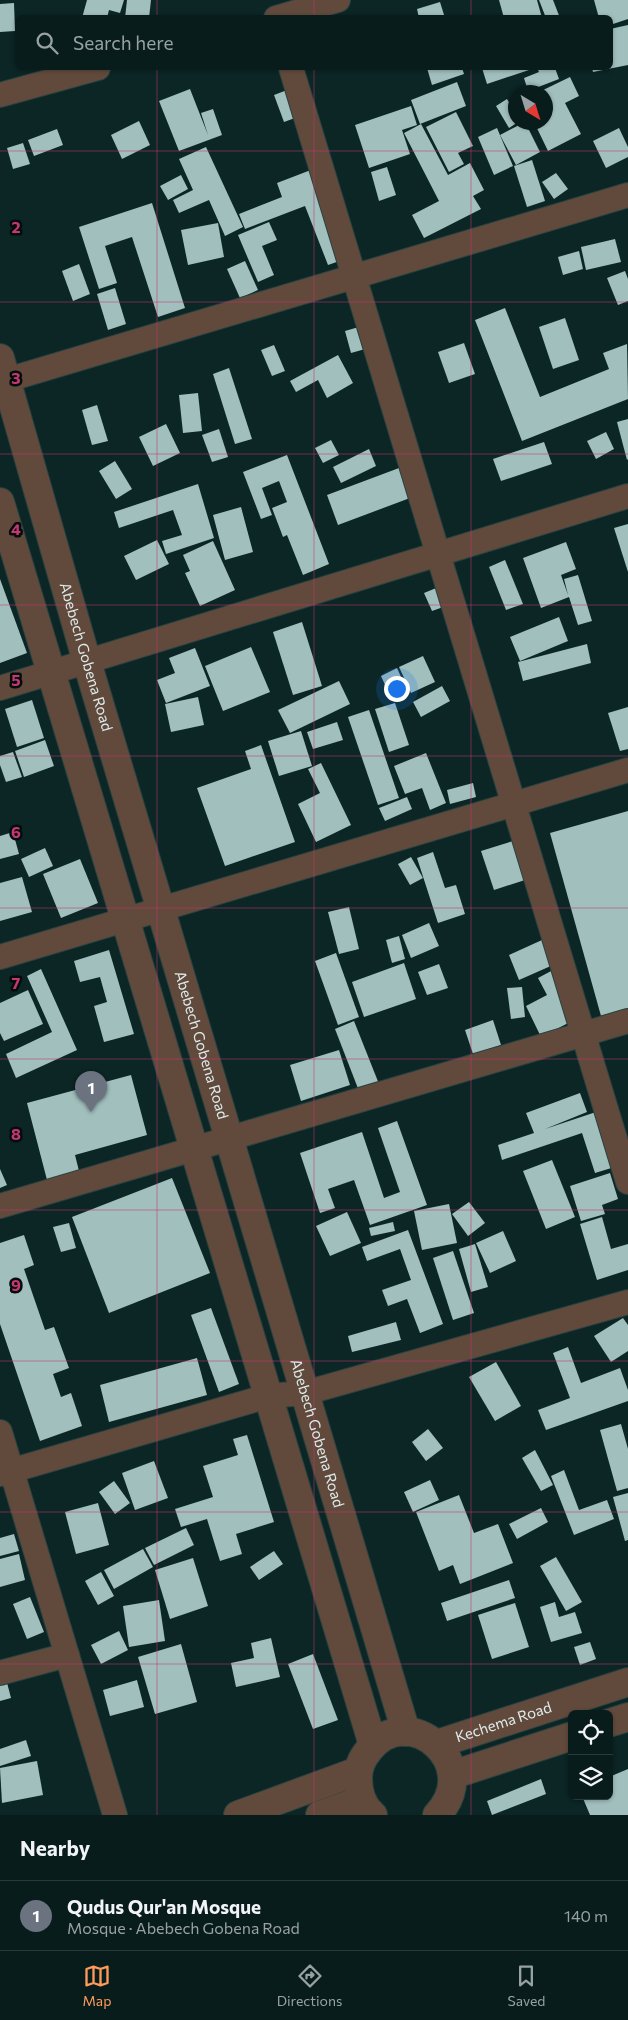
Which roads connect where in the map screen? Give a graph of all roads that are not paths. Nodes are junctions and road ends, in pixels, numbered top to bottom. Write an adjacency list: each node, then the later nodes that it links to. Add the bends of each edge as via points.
1 (271, 0): 3 (street)
2 (338, 0): 4 (street)
3 (275, 15)
4 (283, 15)
5 (91, 70): 7 (street)
6 (292, 70): 9 (street)
7 (0, 95)
8 (628, 195): 9 (street)
9 (354, 277): 10 (street); 13 (street)
10 (2, 373): 14 (street, Abebech Gobena Road)
11 (628, 496): 13 (street)
12 (0, 502): 15 (street)
13 (438, 554): 14 (street); 18 (street)
14 (87, 662): 15 (street); 19 (street, Abebech Gobena Road)
15 (51, 673): 16 (street); 20 (street)
16 (0, 688)
17 (628, 770): 18 (street)
18 (514, 804): 19 (street); 23 (street)
19 (161, 910): 20 (street); 24 (street, Abebech Gobena Road)
20 (125, 920): 21 (street); 25 (street)
21 (0, 957)
22 (628, 1021): 23 (street)
23 (583, 1034): 24 (street); 26 (street)
24 (229, 1139): 25 (street); 29 (street, Abebech Gobena Road)
25 (194, 1149): 27 (street); 30 (street)
26 (628, 1182)
27 (0, 1206)
28 (628, 1302): 29 (street)
29 (305, 1393): 30 (street); 38 (street, Abebech Gobena Road)
30 (268, 1396): 32 (street); 41 (street)
31 (0, 1432): 32 (street)
32 (6, 1472): 33 (street)
33 (67, 1655): 34 (street); 45 (street)
34 (0, 1673)
35 (628, 1682): 40 (street, Kechema Road)
36 (628, 1717): 37 (street)
37 (613, 1722)
38 (406, 1732): 40 (street); 41 (street, via 383,1738)
39 (568, 1737): 43 (street)
40 (437, 1744): 43 (street, via 445,1753)
41 (373, 1745): 42 (street, via 363,1757)
42 (358, 1772): 44 (street, via 358,1786); 46 (street)
43 (452, 1775): 48 (street, via 449,1797)
44 (368, 1808): 47 (street)
45 (116, 1815)
46 (238, 1815)
47 (320, 1815)
48 (436, 1815)

